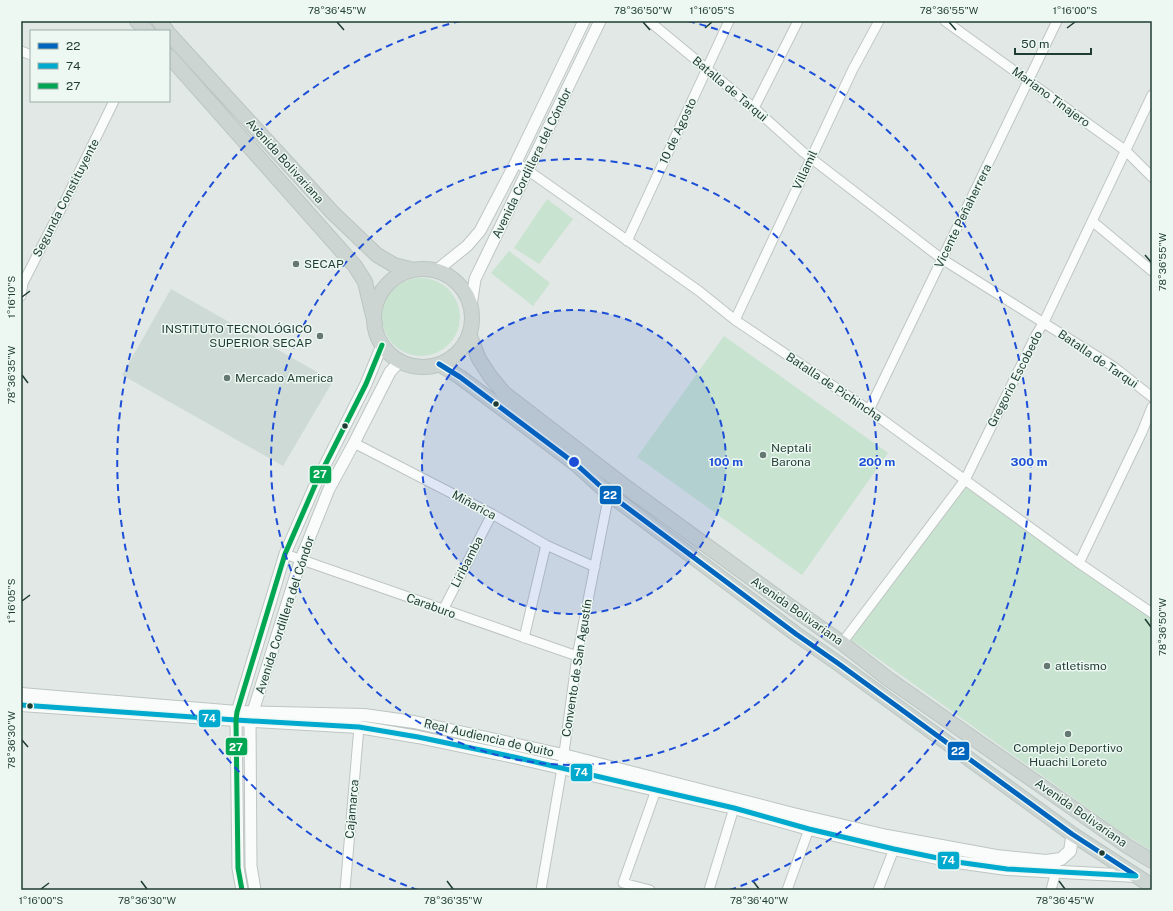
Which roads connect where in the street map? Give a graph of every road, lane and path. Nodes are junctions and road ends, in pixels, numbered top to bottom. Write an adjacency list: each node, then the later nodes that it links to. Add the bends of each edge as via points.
1 (137, 21): 11 (main road)
2 (159, 21): 12 (main road)
3 (584, 21): 22 (street, Avenida Cordillera del Cóndor)
4 (600, 21): 23 (street, Avenida Cordillera del Cóndor)
5 (649, 21): 15 (street, Batalla de Tarqui)
6 (729, 21): 15 (street, 10 de Agosto)
7 (798, 21): 19 (street)
8 (879, 21): 21 (street, Villamil)
9 (945, 21): 16 (street, Mariano Tinajero)
10 (1057, 21): 16 (street, Vicente Peñaherrera)
11 (146, 30)
12 (166, 30)
13 (170, 35): 28 (main road, Avenida Bolivariana, via 332,212 377,255 394,265)
14 (170, 57): 36 (main road, Avenida Bolivariana, via 355,266 365,282)
15 (707, 69): 19 (street, Batalla de Tarqui); 26 (street, 10 de Agosto)
16 (1028, 80): 20 (street, Mariano Tinajero); 27 (street, Vicente Peñaherrera)
17 (1152, 95): 20 (street, Gregorio Escobedo)
18 (114, 102): 31 (street, Segunda Constituyente)
19 (754, 108): 21 (street, Batalla de Tarqui)
20 (1126, 151): 24 (street, Mariano Tinajero); 25 (street, Gregorio Escobedo)
21 (811, 158): 27 (street, Batalla de Tarqui); 34 (street, Villamil)
22 (516, 162): 23 (street, Batalla de Pichincha); 29 (street, Avenida Cordillera del Cóndor, via 480,231)
23 (528, 171): 26 (street, Batalla de Pichincha); 33 (street, Avenida Cordillera del Cóndor, via 475,279)
24 (1152, 177)
25 (1092, 221): 30 (street); 35 (street, Gregorio Escobedo)
26 (627, 241): 34 (street, Batalla de Pichincha, via 699,291)
27 (942, 259): 35 (street, Batalla de Tarqui); 43 (street, Vicente Peñaherrera)
28 (414, 270): 29 (main road, Avenida Bolivariana); 36 (main road, Avenida Bolivariana, via 403,273 384,289 376,306)
29 (437, 270): 33 (main road, Avenida Bolivariana, via 459,284 467,294)
30 (1152, 271)
31 (22, 283): 32 (street, Segunda Constituyente)
32 (21, 296)
33 (471, 306): 37 (main road, Avenida Bolivariana)
34 (735, 320): 43 (street, Batalla de Pichincha)
35 (1044, 322): 41 (street, Batalla de Tarqui, via 1114,367); 45 (street, Gregorio Escobedo)
36 (375, 324): 38 (main road, Avenida Bolivariana)
37 (469, 334): 40 (main road, Avenida Bolivariana, via 452,358); 58 (main road, Avenida Bolivariana, via 479,359 504,393 626,487)
38 (382, 345): 39 (main road, Avenida Bolivariana); 49 (street, Avenida Cordillera del Cóndor)
39 (400, 361): 40 (main road, Avenida Bolivariana, via 419,366); 44 (street, Avenida Cordillera del Cóndor, via 390,372)
40 (439, 364): 46 (main road, Avenida Bolivariana, via 577,465)
41 (1152, 397)
42 (1152, 407): 51 (street)
43 (869, 410): 45 (street, Batalla de Pichincha)
44 (354, 444): 47 (street, Miñarica); 50 (street, Avenida Cordillera del Cóndor, via 329,489)
45 (964, 480): 51 (street, Batalla de Pichincha); 58 (street, Gregorio Escobedo)
46 (610, 494): 52 (street, Convento de San Agustín); 70 (main road, Avenida Bolivariana, via 796,634)
47 (492, 514): 48 (street, Miñarica); 53 (street, Liribamba)
48 (546, 545): 52 (street, Miñarica); 55 (street)
49 (285, 554): 50 (street, Caraburo); 56 (street, Avenida Cordillera del Cóndor)
50 (301, 559): 53 (street, Caraburo); 57 (street, Avenida Cordillera del Cóndor)
51 (1079, 563): 54 (street, Batalla de Pichincha)
52 (595, 567): 59 (street, Convento de San Agustín)
53 (443, 610): 55 (street, Caraburo)
54 (1152, 612)
55 (524, 638): 59 (street, Caraburo)
56 (260, 640): 57 (street); 62 (street, Avenida Cordillera del Cóndor)
57 (274, 643): 63 (street, Avenida Cordillera del Cóndor)
58 (842, 643): 72 (main road, Avenida Bolivariana, via 887,678 1126,846)
59 (577, 656): 65 (street, Convento de San Agustín)
60 (21, 694): 62 (main road, Real Audiencia de Quito)
61 (21, 705): 62 (main road, Real Audiencia de Quito)
62 (237, 716): 63 (main road, Real Audiencia de Quito); 76 (street, Avenida Cordillera del Cóndor, via 238,868)
63 (252, 716): 64 (main road, Real Audiencia de Quito); 65 (main road, Real Audiencia de Quito, via 364,715 414,722); 77 (street, Avenida Cordillera del Cóndor, via 251,866)
64 (359, 727): 66 (main road, Real Audiencia de Quito); 78 (street, Cajamarca)
65 (563, 755): 66 (street, Convento de San Agustín); 73 (main road, Real Audiencia de Quito, via 887,836 996,856 1046,861)
66 (562, 768): 67 (main road, Real Audiencia de Quito); 79 (street, Convento de San Agustín)
67 (656, 790): 68 (main road, Real Audiencia de Quito); 80 (street, via 623,883)
68 (734, 808): 69 (main road, Real Audiencia de Quito); 81 (street)
69 (809, 829): 71 (main road, Real Audiencia de Quito); 82 (street)
70 (1072, 834): 73 (main road, via 1070,851); 74 (main road, Avenida Bolivariana)
71 (894, 850): 73 (main road, Real Audiencia de Quito, via 1007,869); 83 (street)
72 (1152, 861)
73 (1056, 865): 74 (main road, Real Audiencia de Quito); 84 (street)
74 (1136, 876): 75 (main road, Avenida Bolivariana)
75 (1152, 886)
76 (242, 890)
77 (255, 890)
78 (345, 890)
79 (541, 890)
80 (650, 890)
81 (709, 890)
82 (787, 890)
83 (878, 890)
84 (1051, 890)

